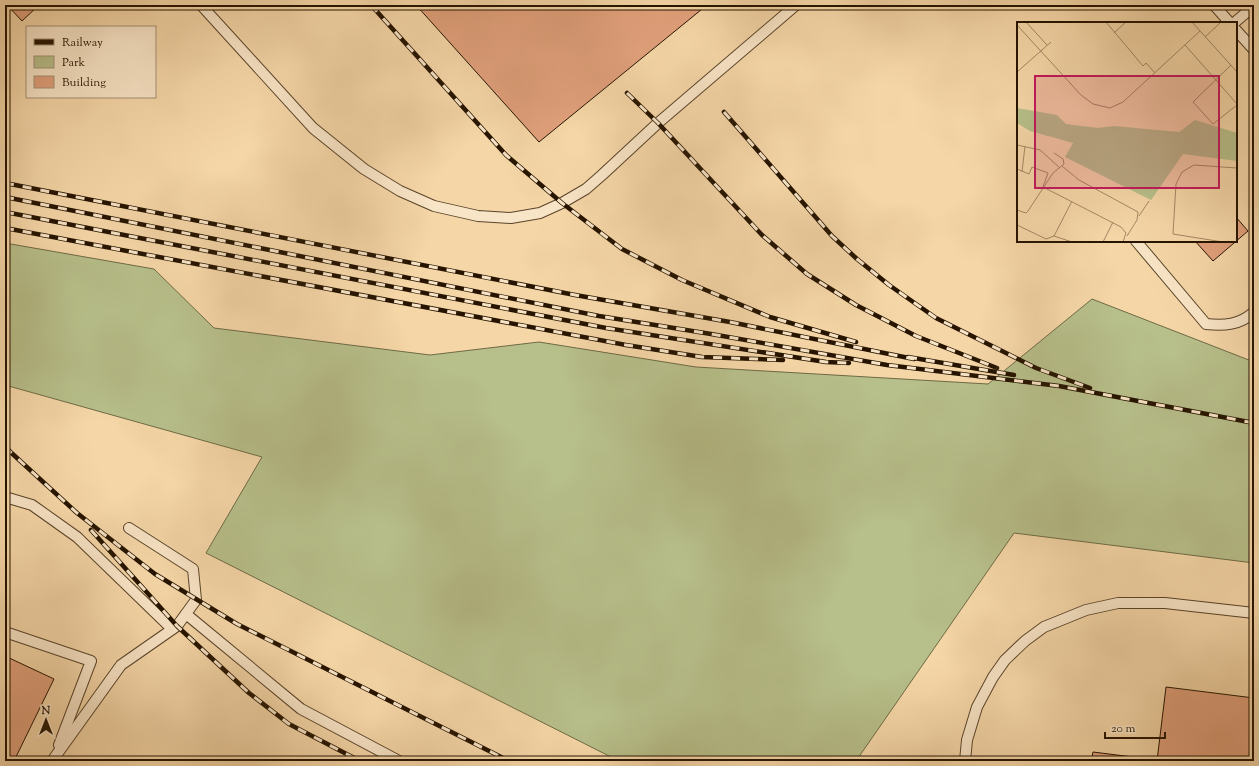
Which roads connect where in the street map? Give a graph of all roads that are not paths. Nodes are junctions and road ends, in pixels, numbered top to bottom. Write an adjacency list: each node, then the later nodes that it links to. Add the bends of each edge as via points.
1 (201, 5): 2 (lane, via 313,128 364,169 400,192 434,206 478,216 512,218 540,213 586,189 658,123)
2 (796, 5)
3 (1214, 5): 5 (lane)
4 (1254, 6): 6 (lane)
5 (1229, 22)
6 (1235, 22)
7 (1237, 31): 8 (lane)
8 (1254, 50)
9 (1137, 242): 10 (lane, via 1206,324 1233,324)
10 (1254, 312)
11 (5, 497): 15 (lane, via 32,505 76,537)
12 (129, 528): 14 (lane, via 194,569 196,600)
13 (1254, 613): 19 (lane, via 1164,603 1118,603 1086,610 1044,627 1025,640 1005,660 993,677 977,707 967,740)
14 (186, 614): 15 (lane); 18 (lane, via 301,709)
15 (172, 629): 17 (lane, via 121,665)
16 (5, 632): 17 (lane, via 91,661)
17 (55, 760)
18 (399, 761)
19 (965, 761)

